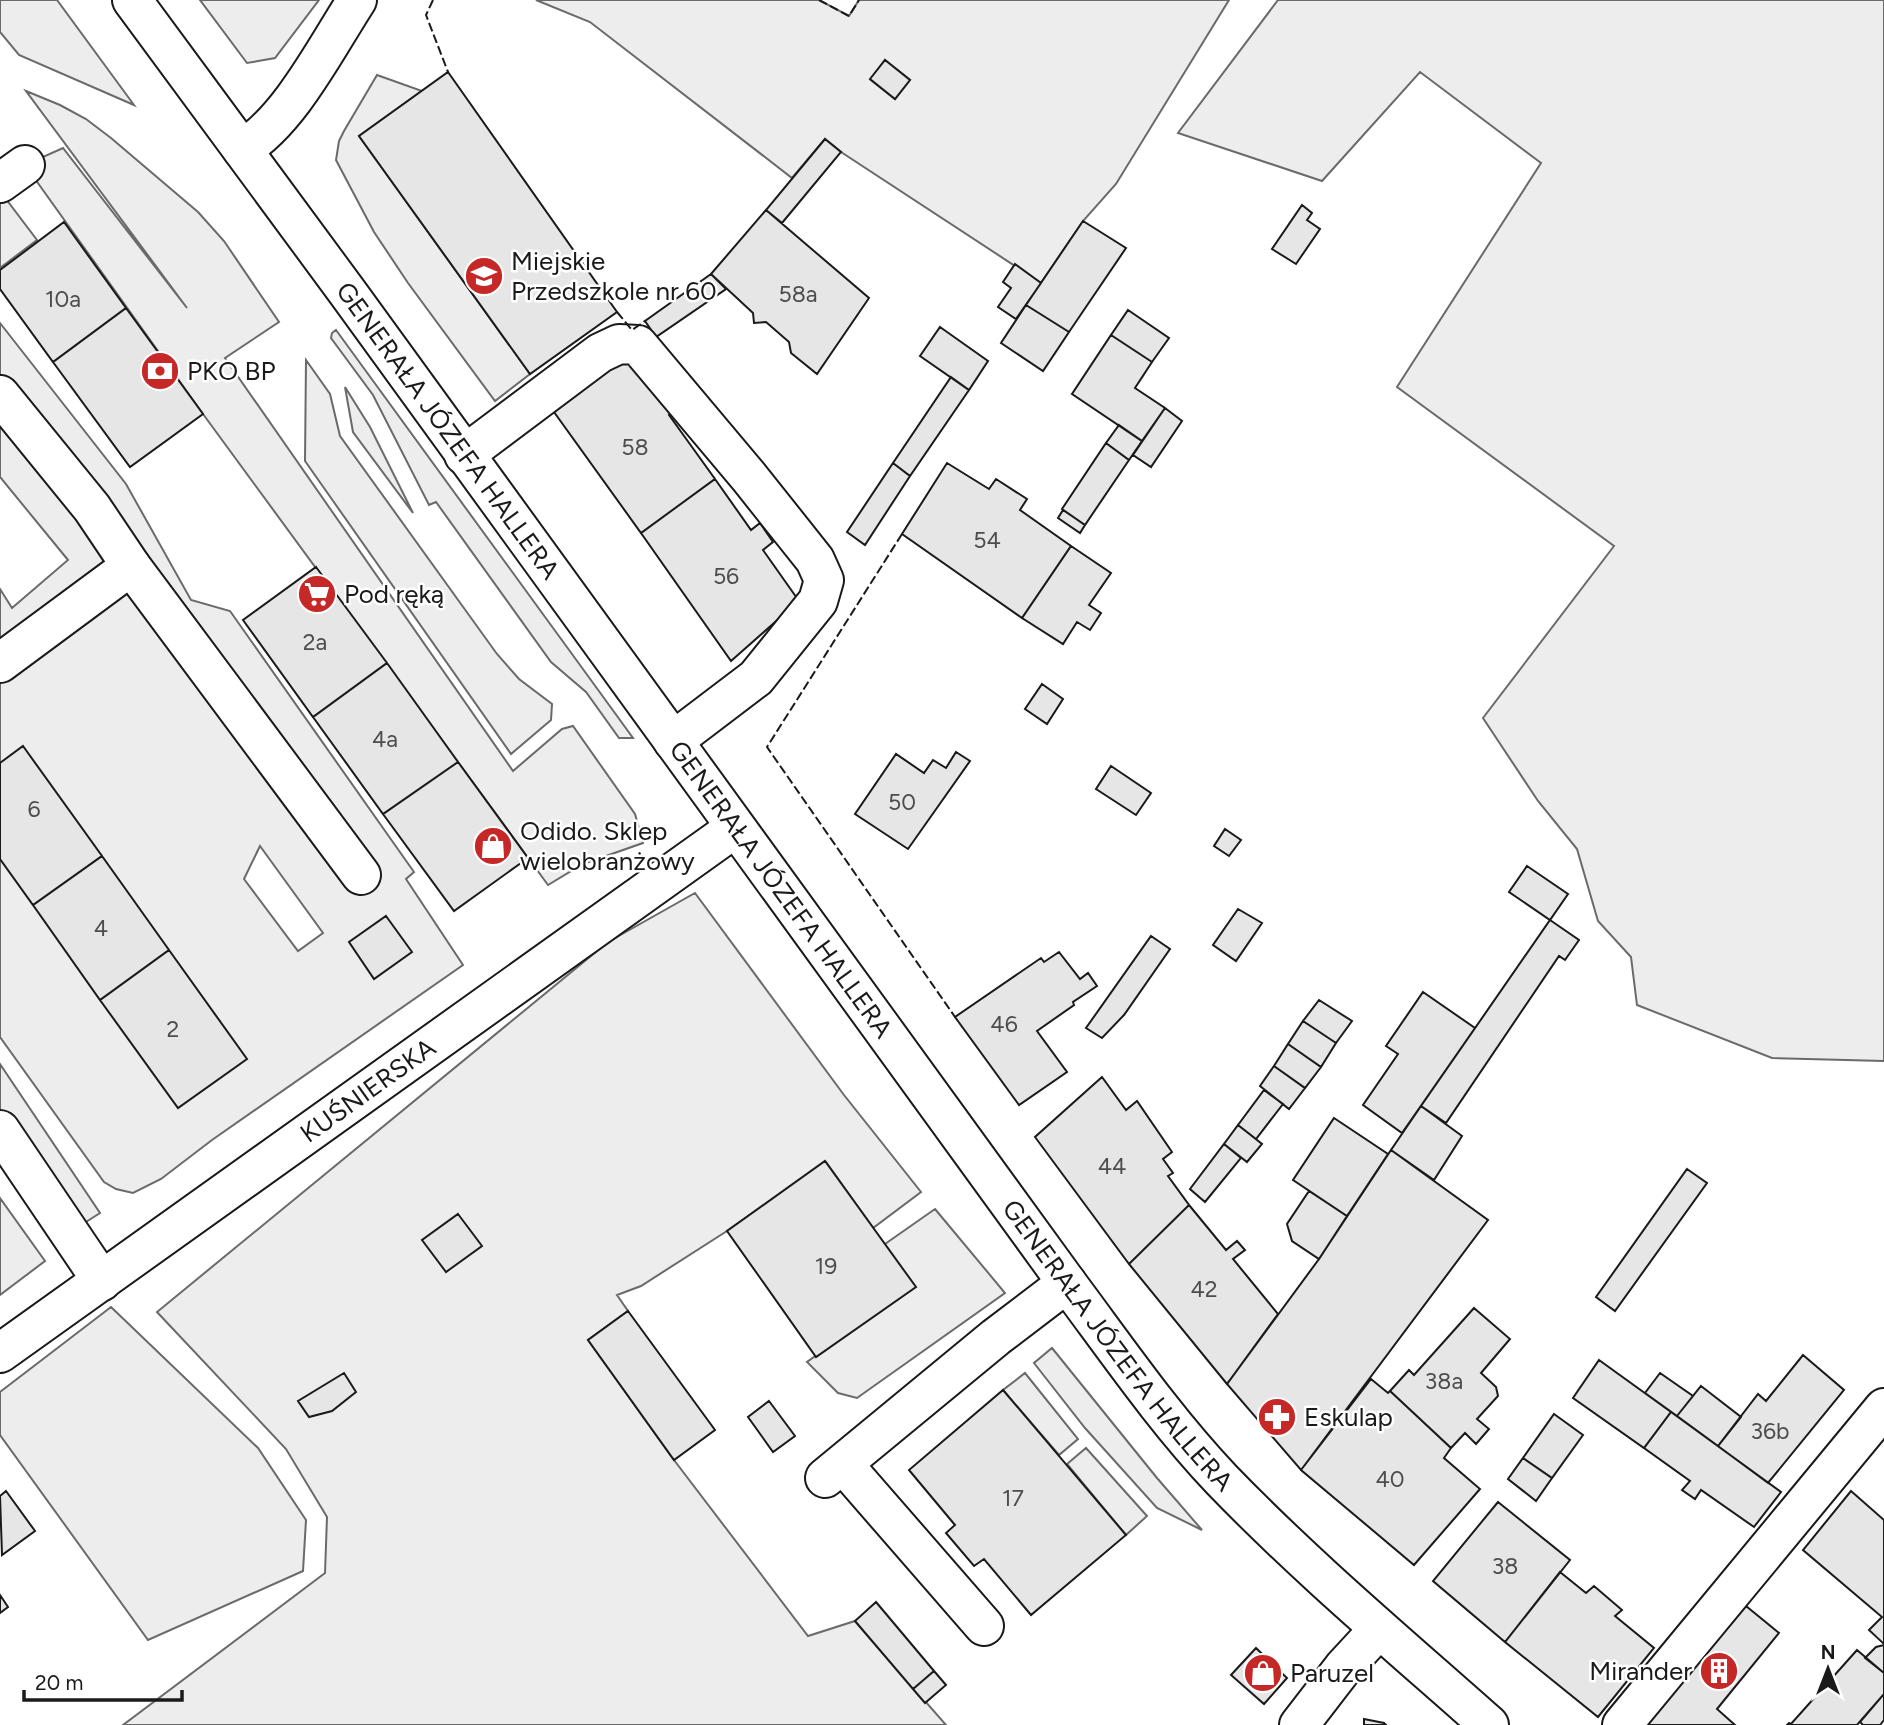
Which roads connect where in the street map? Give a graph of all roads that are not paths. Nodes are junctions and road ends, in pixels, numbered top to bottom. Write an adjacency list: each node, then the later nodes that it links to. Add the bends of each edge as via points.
1 (132, 0): 3 (street, GENERAŁA JÓZEFA HALLERA)
2 (357, 0): 3 (street, via 286,109)
3 (242, 149): 5 (street, GENERAŁA JÓZEFA HALLERA)
4 (0, 395): 6 (street, via 92,508)
5 (464, 455): 8 (street, GENERAŁA JÓZEFA HALLERA); 8 (street, via 600,353 620,344 638,345 815,560 824,580 818,601 756,678)
6 (131, 566): 7 (street); 10 (street)
7 (0, 663)
8 (673, 741): 9 (street, GENERAŁA JÓZEFA HALLERA)
9 (735, 828): 12 (street, KUŚNIERSKA); 13 (street, GENERAŁA JÓZEFA HALLERA)
10 (361, 875)
11 (0, 1130): 12 (street)
12 (102, 1281): 14 (street, KUŚNIERSKA)
13 (1067, 1283): 16 (street, via 834,1471); 17 (street, GENERAŁA JÓZEFA HALLERA, via 1222,1480)
14 (0, 1353)
15 (1884, 1408): 20 (street)
16 (984, 1626)
17 (1379, 1629): 18 (street); 19 (street, GENERAŁA JÓZEFA HALLERA)
18 (1299, 1725)
19 (1489, 1725)
20 (1622, 1725)

